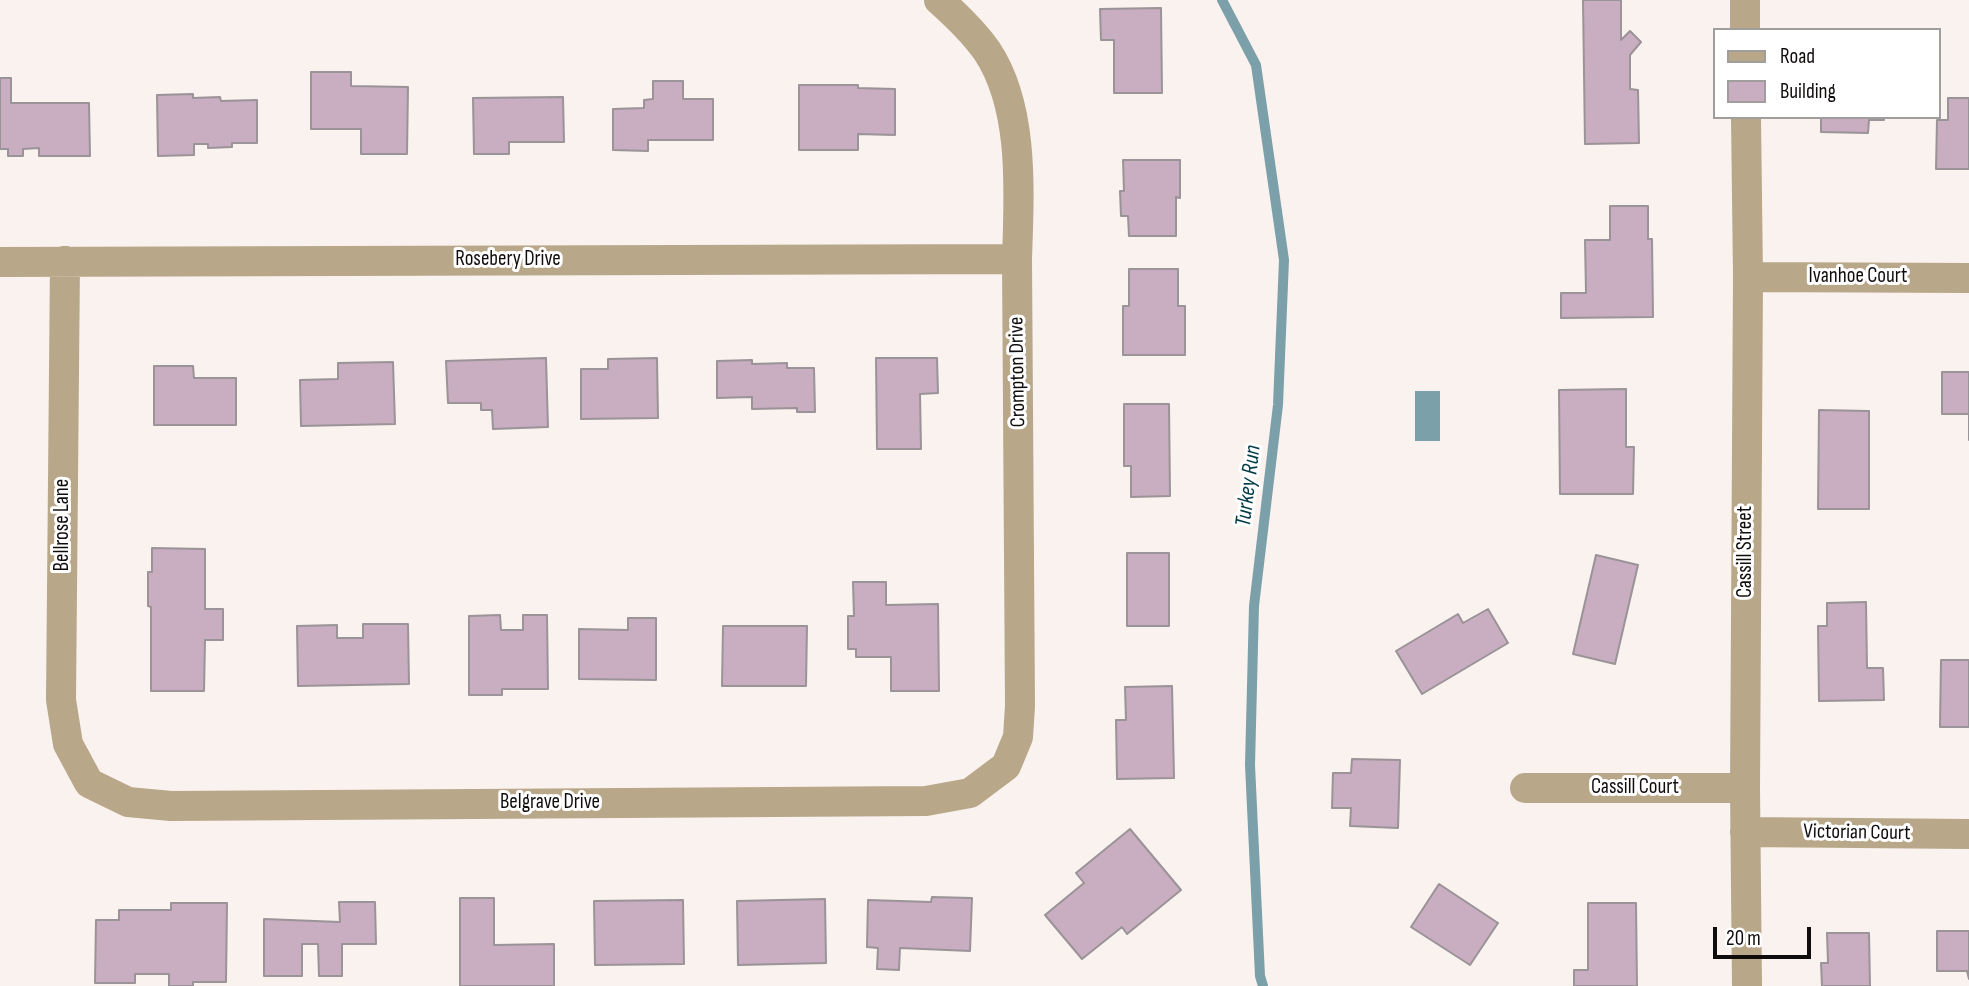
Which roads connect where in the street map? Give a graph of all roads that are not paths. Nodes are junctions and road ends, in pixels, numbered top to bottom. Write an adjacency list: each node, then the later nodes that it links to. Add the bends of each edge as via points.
1 (939, 0): 5 (street, Crompton Drive, via 988,52 1001,80 1016,135)
2 (1745, 0): 3 (street)
3 (1745, 28)
4 (1746, 119): 8 (street, Cassill Street)
5 (1017, 259): 6 (street, Rosebery Drive); 10 (street, Crompton Drive, via 1020,706 1018,737)
6 (65, 261): 7 (street, Rosebery Drive); 11 (street, Bellrose Lane, via 61,700 68,744)
7 (0, 262)
8 (1748, 277): 9 (street, Ivanhoe Court); 13 (street, Cassill Street)
9 (1969, 278)
10 (1006, 766): 11 (street, Belgrave Drive, via 970,793 926,801 171,806 128,802)
11 (89, 783)
12 (1525, 788): 13 (street, Cassill Court)
13 (1745, 788): 14 (street, Cassill Street)
14 (1745, 832): 15 (street, Victorian Court); 16 (street, Cassill Street)
15 (1969, 834)
16 (1747, 986)

